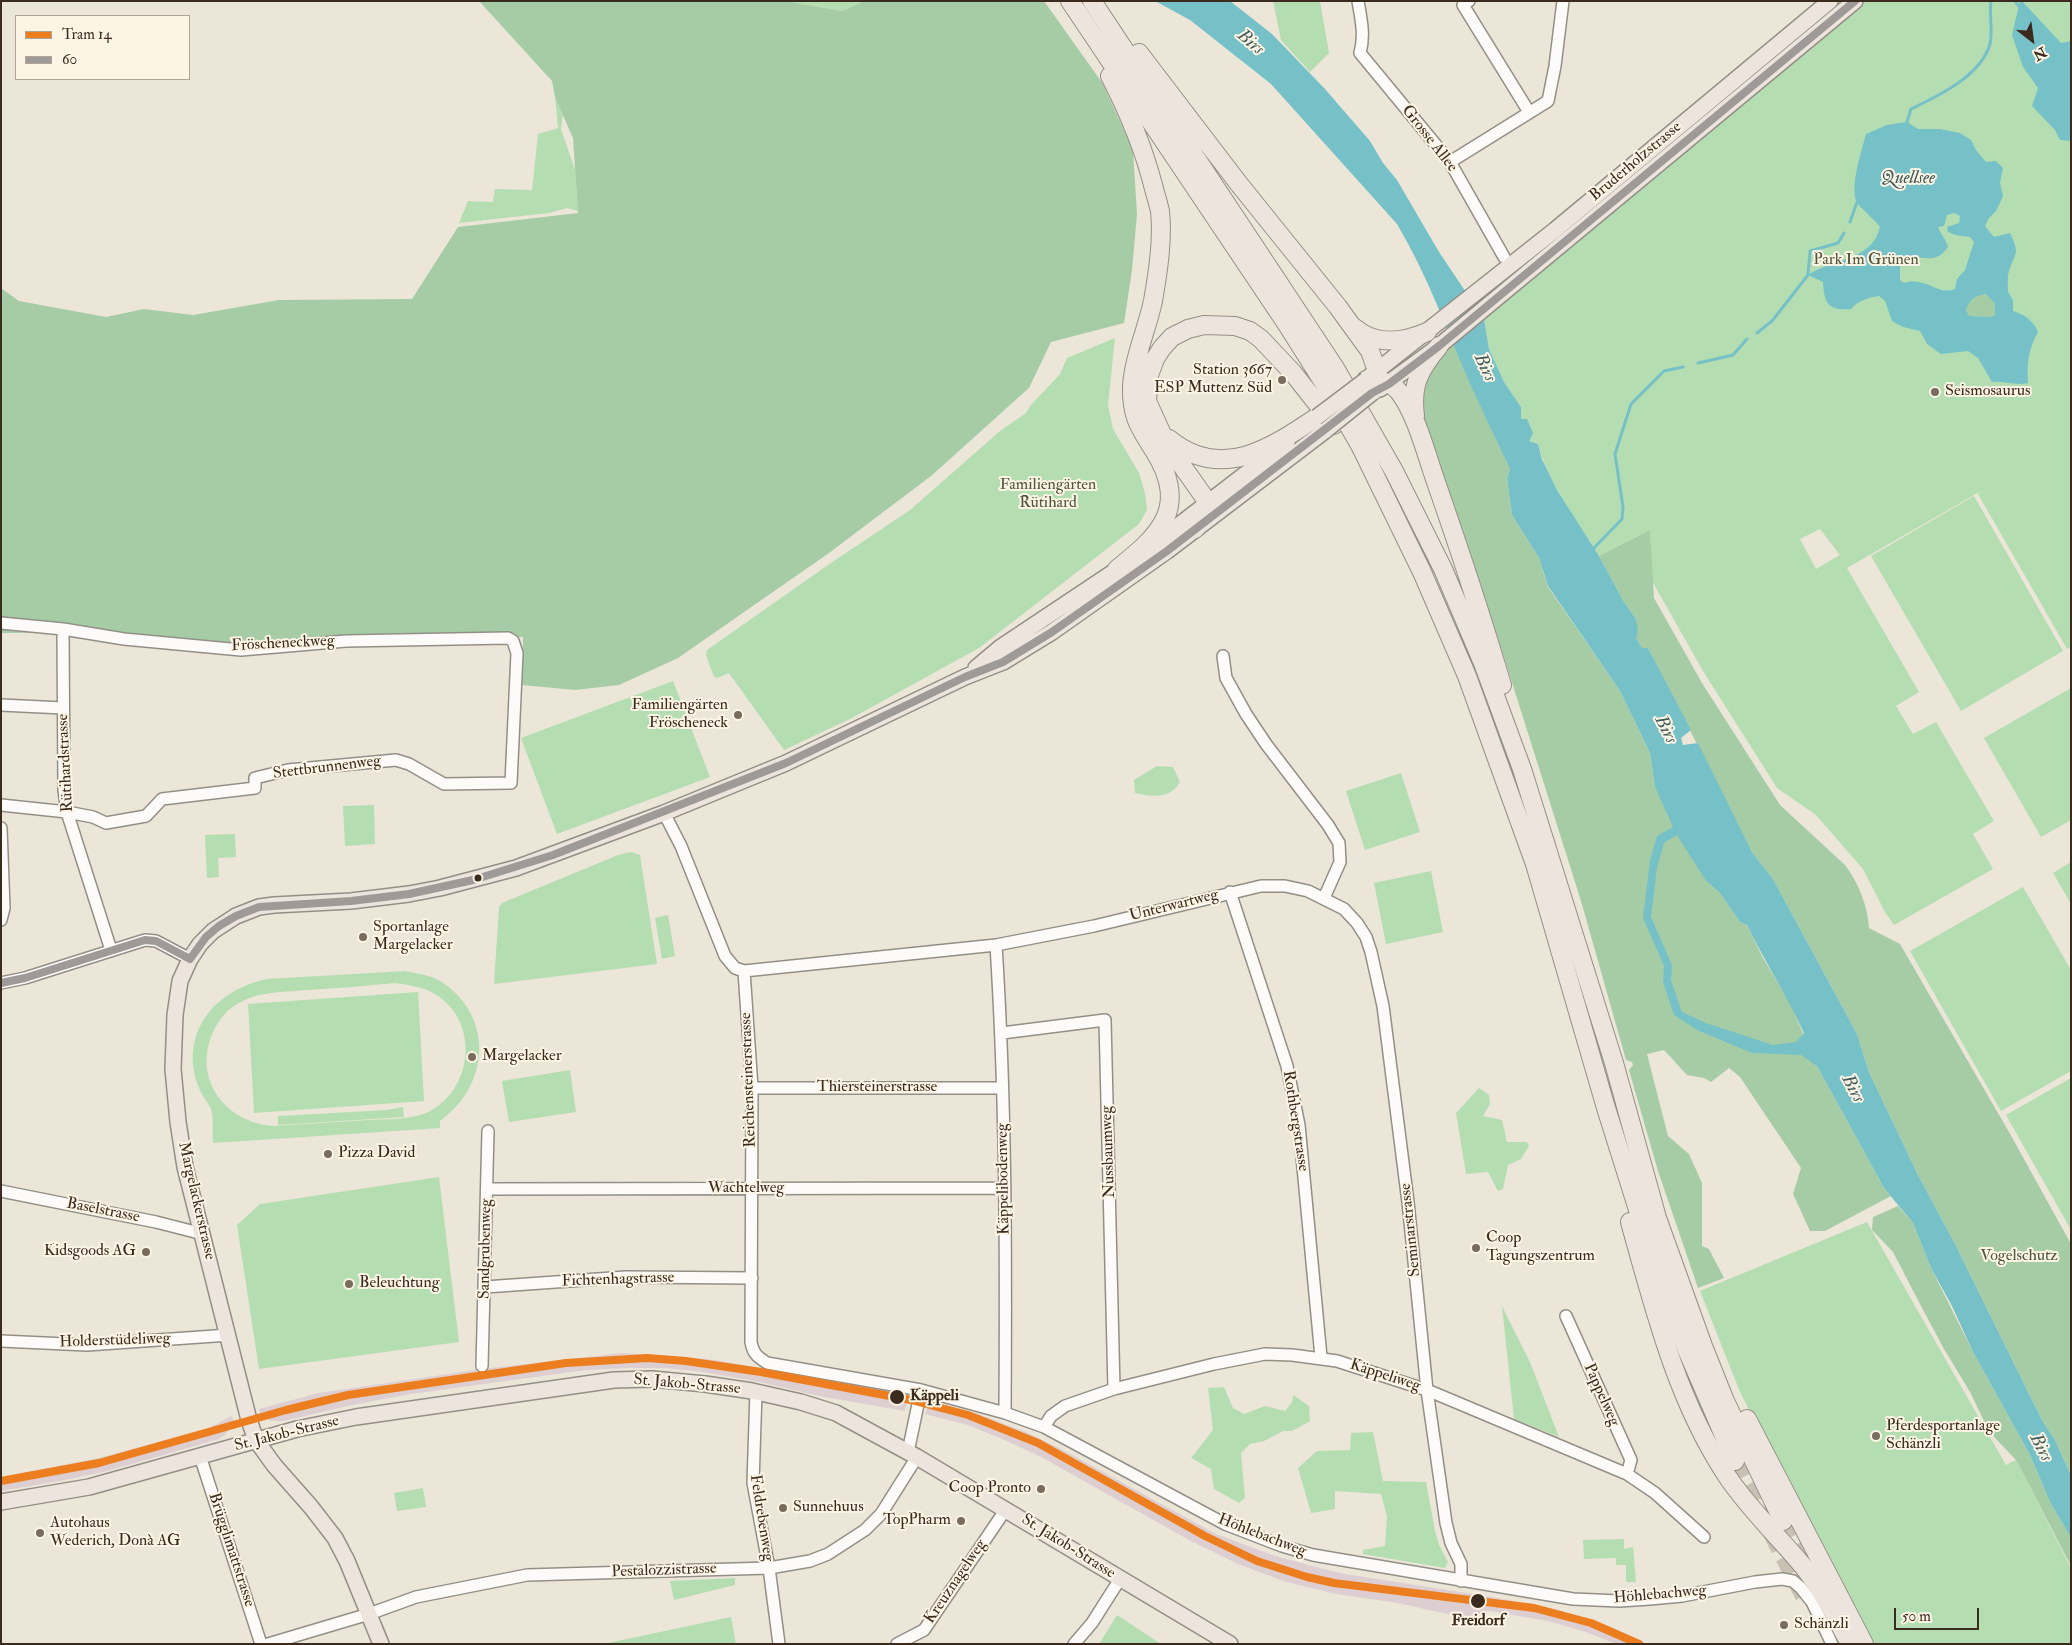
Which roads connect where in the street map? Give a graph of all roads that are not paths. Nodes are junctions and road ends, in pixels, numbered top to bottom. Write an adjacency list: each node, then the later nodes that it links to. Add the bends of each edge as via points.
1 (1070, 1): 24 (highway, via 1075,24 1110,76 1140,140 1160,210 1157,276 1132,387 1134,412 1140,430); 26 (highway, via 1286,322 1361,447)
2 (1092, 1): 41 (highway, via 1335,368 1394,471 1443,569 1482,663 1522,769)
3 (1103, 1): 15 (highway, via 1164,86)
4 (1358, 1): 12 (street, Grosse Allee, via 1363,27 1360,54)
5 (1469, 1): 11 (street, via 1463,5)
6 (1563, 1): 11 (street, via 1548,101)
7 (1855, 1): 10 (main road, Bruderholzstrasse)
8 (1862, 1): 10 (main road, Bruderholzstrasse)
9 (1826, 4): 13 (main road, Bruderholzstrasse)
10 (1821, 30): 13 (main road, Bruderholzstrasse)
11 (1529, 112): 12 (street)
12 (1450, 162): 14 (street, Grosse Allee)
13 (1560, 236): 16 (main road, Bruderholzstrasse); 18 (main road, Bruderholzstrasse)
14 (1504, 257)
15 (1349, 323): 17 (highway, via 1367,336); 20 (highway, via 1370,351)
16 (1427, 332): 17 (highway)
17 (1399, 346): 20 (main road)
18 (1439, 346): 19 (highway)
19 (1415, 371): 20 (main road); 22 (highway)
20 (1376, 382): 21 (main road, bridge); 22 (highway, via 1400,393)
21 (1322, 423): 23 (highway, via 1247,456 1217,460 1189,454); 25 (main road)
22 (1416, 426): 41 (highway, via 1498,668)
23 (1159, 429): 25 (highway); 26 (highway, via 1147,401 1149,375 1162,348 1172,337 1204,325 1235,326 1250,331 1287,367 1326,414)
24 (1156, 454): 25 (highway); 28 (highway, via 1169,487 1170,500 1164,524 1153,538)
25 (1210, 509): 27 (highway); 28 (main road)
26 (1394, 515): 52 (highway, via 1444,622 1489,734 1535,864)
27 (1195, 529): 32 (main road, via 1052,632 1004,662)
28 (1117, 569): 32 (main road, via 1001,647)
29 (1, 623): 30 (street, Fröscheneckweg)
30 (63, 629): 34 (street, Rütihardstrasse); 35 (street, Fröscheneckweg, via 241,650 346,641 508,638 517,653)
31 (1223, 656): 42 (street, via 1226,678 1246,714 1339,843 1340,862)
32 (965, 677): 38 (main road, Margelackerstrasse, via 786,763)
33 (1, 705): 34 (street)
34 (63, 708): 37 (street, Rütihardstrasse)
35 (512, 783): 37 (street, Stettbrunnenweg, via 444,784 396,760 280,772 255,778 255,788 162,799 146,816 106,823)
36 (1, 805): 37 (street)
37 (67, 812): 45 (street, Rütihardstrasse)
38 (664, 813): 46 (main road, Margelackerstrasse, via 552,855 440,888 350,901 259,907 220,926); 47 (street, via 681,846 725,956 735,968)
39 (1, 828): 43 (street, via 4,908)
40 (1230, 892): 42 (street, Unterwartweg, via 1261,886 1286,886); 44 (street, Unterwartweg, via 1094,926); 65 (street, Rothbergstrasse, via 1287,1066 1296,1112)
41 (1562, 894): 58 (highway)
42 (1324, 898): 70 (street, Seminarstrasse, via 1344,909 1366,937 1383,1006 1408,1202)
43 (1, 920)
44 (996, 946): 47 (street, Unterwartweg); 49 (street, Käppelibodenweg)
45 (111, 950): 46 (street, via 149,940); 48 (street)
46 (190, 959): 59 (main road, Margelackerstrasse, via 180,981 175,1013 173,1069 185,1167)
47 (744, 971): 50 (street, Reichensteinerstrasse)
48 (1, 983)
49 (1002, 1033): 51 (street, Käppelibodenweg); 68 (street, Nussbaumweg, via 1105,1020)
50 (752, 1088): 51 (street, Thiersteinerstrasse); 56 (street, Reichensteinerstrasse)
51 (1002, 1088): 54 (street, Käppelibodenweg)
52 (1606, 1108): 77 (highway, via 1687,1350); 95 (highway, via 1603,1127 1639,1254 1666,1341 1696,1419 1728,1477 1814,1581)
53 (488, 1131): 55 (street, Sandgrubenweg)
54 (1005, 1188): 56 (street, Wachtelweg); 72 (street, Käppelibodenweg)
55 (487, 1189): 56 (street, Wachtelweg); 61 (street, Sandgrubenweg)
56 (751, 1189): 60 (street, Reichensteinerstrasse)
57 (1, 1191): 59 (street, Baselstrasse)
58 (1658, 1218): 81 (highway, via 1725,1400); 96 (highway, via 1676,1250 1733,1392)
59 (203, 1234): 63 (main road, Margelackerstrasse)
60 (752, 1278): 61 (street, Fichtenhagstrasse, via 626,1277); 66 (street, Reichensteinerstrasse, via 752,1351)
61 (485, 1287): 67 (street, Sandgrubenweg)
62 (1566, 1316): 78 (street, Pappelweg, via 1631,1460)
63 (229, 1335): 64 (street, Holderstüdeliweg, via 86,1345); 74 (main road, Margelackerstrasse)
64 (1, 1341)
65 (1321, 1357): 68 (street, Käppeliweg, via 1265,1354); 70 (street, Käppeliweg)
66 (767, 1363): 69 (street, Höhlebachweg)
67 (482, 1366)
68 (1114, 1388): 73 (street, Käppeliweg, via 1065,1406 1051,1416)
69 (921, 1390): 72 (street, Höhlebachweg); 75 (street)
70 (1427, 1390): 78 (street, Käppeliweg); 85 (street, Seminarstrasse, via 1446,1523 1461,1564)
71 (756, 1392): 74 (main road, St. Jakob-Strasse, via 652,1379 614,1380 356,1417); 75 (main road, St. Jakob-Strasse, via 836,1413); 83 (street, Feldrebenweg, via 754,1483)
72 (1006, 1413): 73 (street, Höhlebachweg)
73 (1044, 1427): 85 (street, Höhlebachweg, via 1225,1524 1268,1541 1313,1555)
74 (256, 1440): 76 (main road, St. Jakob-Strasse); 86 (main road, Margelackerstrasse, via 335,1538)
75 (913, 1454): 80 (main road, St. Jakob-Strasse); 83 (street, Pestalozzistrasse, via 881,1514 865,1530 834,1551 810,1561)
76 (200, 1456): 79 (main road, St. Jakob-Strasse, via 88,1487); 87 (street, Brügglimattstrasse)
77 (1735, 1461)
78 (1627, 1474): 82 (street, Käppeliweg, via 1655,1493)
79 (1, 1502)
80 (1006, 1509): 84 (main road, St. Jakob-Strasse); 91 (street, Kreuznagelweg, via 924,1630)
81 (1783, 1521)
82 (1704, 1537)
83 (769, 1568): 86 (street, Pestalozzistrasse, via 528,1575 416,1597); 90 (street, Feldrebenweg)
84 (1120, 1579): 92 (street, via 1092,1623); 93 (main road, St. Jakob-Strasse)
85 (1461, 1581): 94 (street, Höhlebachweg, via 1573,1599 1619,1601 1682,1596 1755,1582 1793,1581 1812,1602)
86 (369, 1614): 88 (street, Pestalozzistrasse); 89 (main road, Margelackerstrasse)
87 (261, 1644)
88 (268, 1644)
89 (381, 1644)
90 (779, 1644)
91 (897, 1644)
92 (1074, 1644)
93 (1230, 1644)
94 (1832, 1644)
95 (1850, 1644)
96 (1864, 1644)

